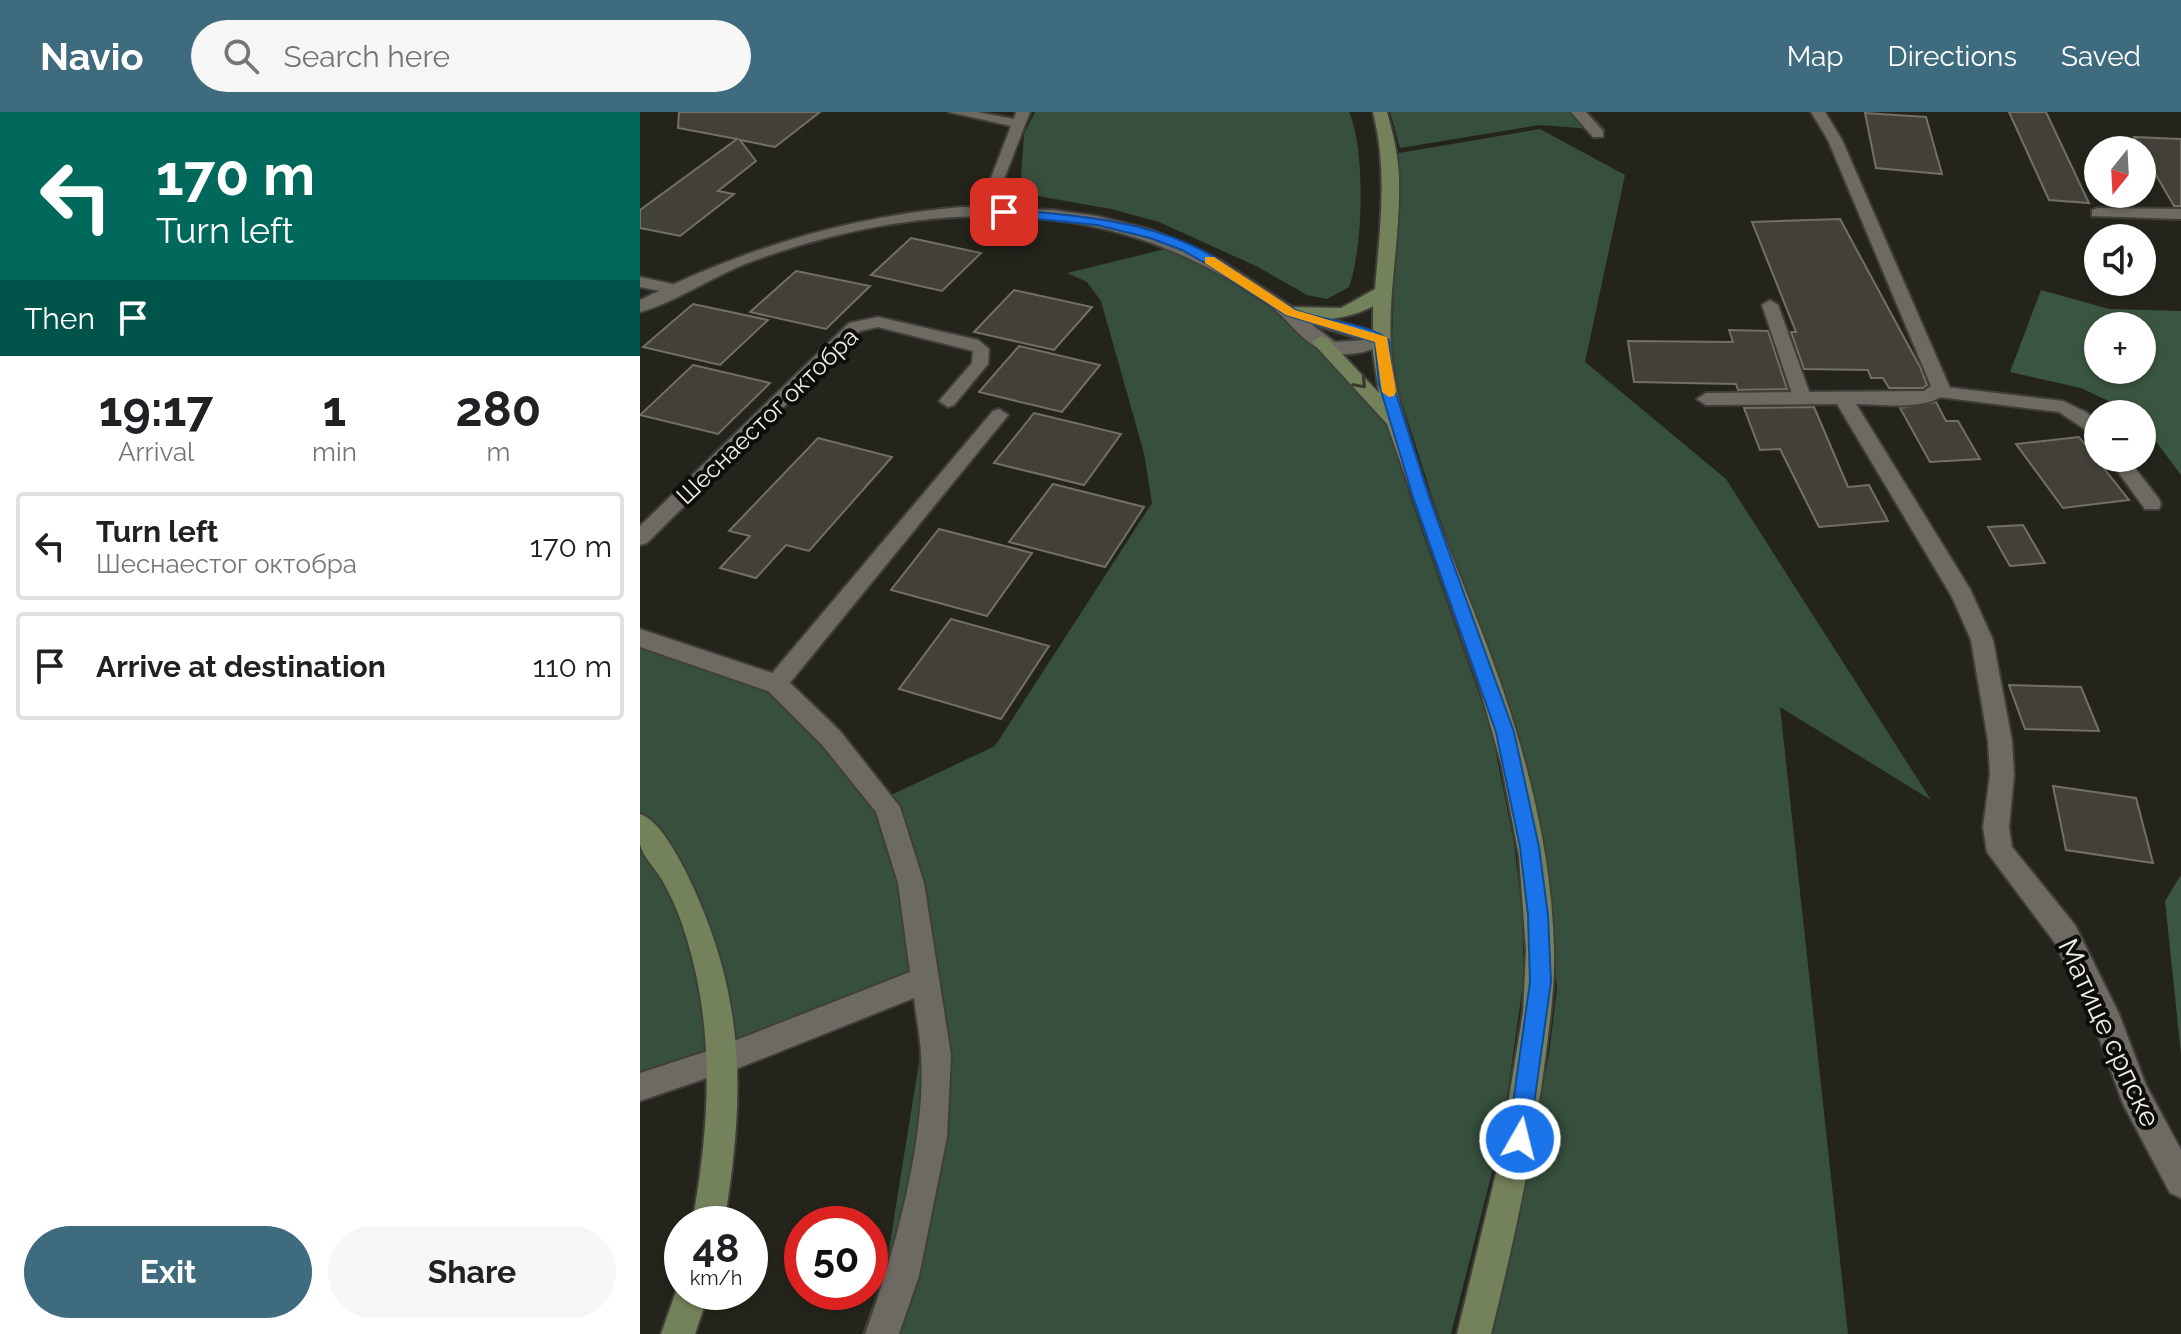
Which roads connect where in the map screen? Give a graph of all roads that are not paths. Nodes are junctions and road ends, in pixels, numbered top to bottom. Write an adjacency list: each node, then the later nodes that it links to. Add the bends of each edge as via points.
1 (956, 112): 5 (lane)
2 (1380, 112): 12 (main road, via 1391,152)
3 (1578, 112): 6 (street)
4 (1818, 112): 18 (street, via 1941,382)
5 (1022, 118): 7 (lane)
6 (1598, 134)
7 (985, 212): 11 (street, via 899,219 813,237 740,260); 15 (street, via 1076,218 1154,236 1187,247)
8 (2098, 213): 9 (street)
9 (2181, 214)
10 (640, 282): 11 (lane)
11 (676, 289): 14 (street)
12 (1385, 289): 15 (main road, via 1353,311); 16 (main road)
13 (1770, 305): 19 (lane)
14 (640, 307)
15 (1290, 312): 16 (street); 17 (street)
16 (1382, 340): 17 (street, via 1363,348); 25 (main road, via 1386,384)
17 (1321, 342): 25 (main road, one-way to 25)
18 (1937, 392): 20 (street, via 1924,397); 24 (lane, via 2063,407)
19 (1802, 397): 20 (street); 21 (street)
20 (1842, 397): 35 (street, Матице српске, via 1962,595 1982,640 2000,741 2000,852 2065,934 2103,1011 2134,1093)
21 (1706, 399)
22 (948, 401): 28 (lane, Шеснаестог октобра, via 980,364 981,349 878,322 855,327)
23 (999, 415): 30 (lane)
24 (2084, 420)
25 (1399, 426): 40 (main road, via 1505,732 1519,785 1538,915 1540,982 1520,1139)
26 (2128, 472): 27 (lane)
27 (2152, 504)
28 (640, 538)
29 (640, 638): 30 (street)
30 (776, 684): 32 (street, via 831,738 887,807 911,883)
31 (640, 825): 33 (main road, via 686,894 708,950)
32 (925, 980): 33 (street); 39 (street, via 936,1055 932,1137 903,1276)
33 (726, 1058): 34 (lane); 36 (main road)
34 (640, 1087)
35 (2181, 1182)
36 (710, 1206)
37 (686, 1310): 38 (main road)
38 (678, 1334)
39 (882, 1334)
40 (1474, 1334)

